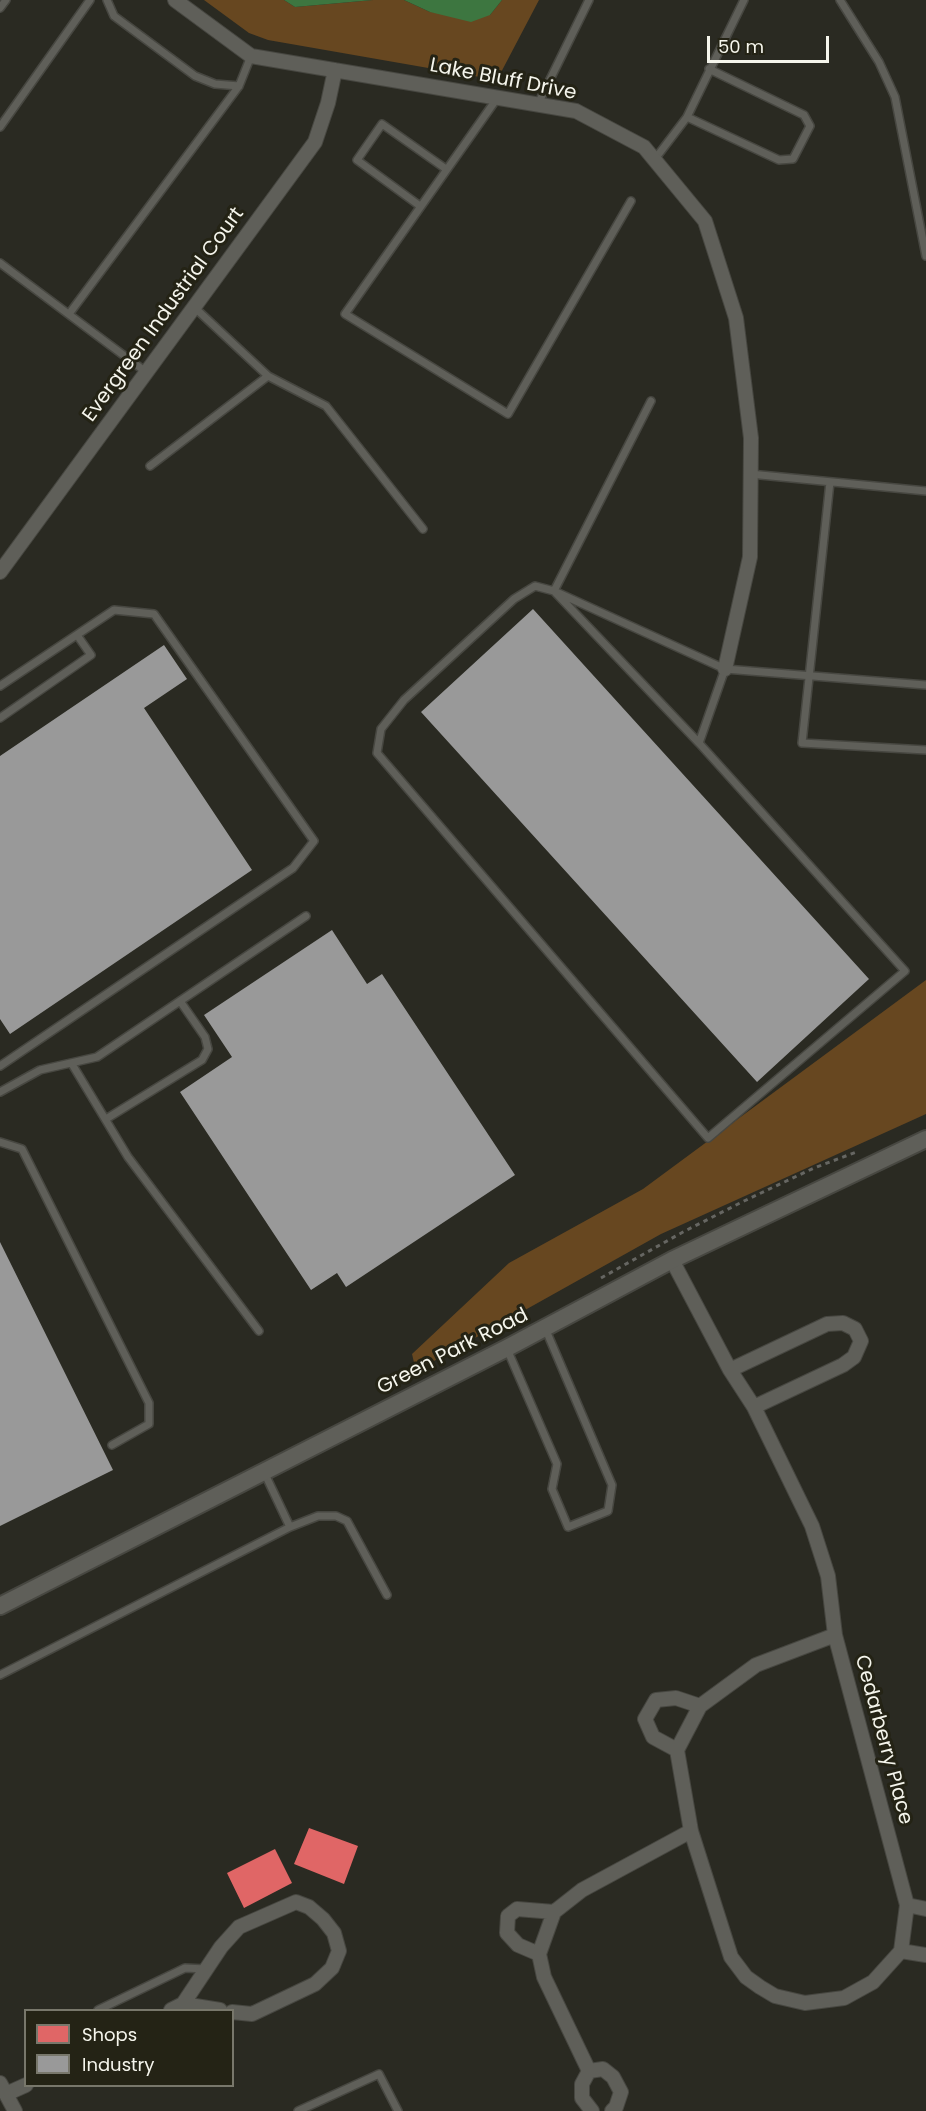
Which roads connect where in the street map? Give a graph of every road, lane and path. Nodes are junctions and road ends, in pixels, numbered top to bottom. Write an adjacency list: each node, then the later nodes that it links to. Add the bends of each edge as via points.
1 (6, 0): 8 (lane)
2 (90, 0): 16 (lane)
3 (107, 0): 12 (lane, via 114,16 195,76 215,84)
4 (175, 0): 9 (street, Lake Bluff Drive)
5 (590, 0): 14 (lane)
6 (744, 0): 10 (lane)
7 (840, 0): 21 (lane, via 879,62 895,97)
8 (0, 9)
9 (251, 56): 11 (street, Lake Bluff Drive); 12 (lane)
10 (709, 69): 15 (lane); 15 (lane, via 804,116 810,126 794,159 779,160)
11 (335, 70): 13 (street, Lake Bluff Drive); 23 (street, Evergreen Industrial Court, via 315,142)
12 (239, 86): 24 (lane)
13 (498, 97): 14 (street, Lake Bluff Drive); 18 (lane)
14 (538, 104): 17 (street, Lake Bluff Drive, via 576,111 644,147)
15 (687, 117): 17 (lane)
16 (0, 127)
17 (655, 159): 29 (street, Lake Bluff Drive, via 705,220 736,318 751,438)
18 (446, 169): 20 (lane); 20 (lane, via 382,123 357,160)
19 (631, 201): 20 (lane, via 508,414 345,314)
20 (420, 206)
21 (926, 256)
22 (0, 263): 24 (lane)
23 (194, 307): 25 (street, Evergreen Industrial Court); 26 (lane)
24 (69, 314): 25 (lane)
25 (146, 372): 33 (street, Evergreen Industrial Court)
26 (268, 376): 28 (lane); 32 (lane, via 326,406)
27 (651, 401): 34 (lane)
28 (150, 466)
29 (750, 474): 30 (lane); 36 (street, Lake Bluff Drive, via 750,558)
30 (830, 482): 31 (lane); 37 (lane)
31 (926, 490)
32 (423, 529)
33 (0, 572)
34 (554, 591): 36 (lane); 41 (lane); 41 (lane, via 536,586 514,599 412,692 381,729 377,753 708,1138 905,971)
35 (77, 634): 39 (lane); 40 (lane, via 91,655); 46 (lane, via 114,610 154,614 314,841 293,867)
36 (725, 669): 37 (lane); 41 (lane)
37 (809, 676): 38 (lane); 42 (lane, via 802,743)
38 (926, 685)
39 (0, 686)
40 (0, 718)
41 (699, 743)
42 (926, 750)
43 (306, 916): 44 (lane)
44 (180, 1000): 45 (lane, via 98,1057); 48 (lane, via 205,1037 208,1049 202,1060)
45 (72, 1064): 47 (lane, via 40,1070); 48 (lane)
46 (0, 1066)
47 (0, 1092)
48 (106, 1119): 53 (lane, via 128,1156)
49 (926, 1139): 51 (street, Green Park Road)
50 (0, 1142): 57 (lane, via 22,1149 149,1403 149,1424)
51 (672, 1260): 52 (street, Green Park Road); 55 (street, Cedarberry Place)
52 (545, 1328): 54 (street, Green Park Road); 54 (lane, via 612,1485 608,1511 568,1527 552,1489 557,1464)
53 (259, 1331)
54 (507, 1348): 58 (street, Green Park Road)
55 (730, 1370): 56 (street, Cedarberry Place); 56 (street, via 827,1324 843,1323 855,1329 861,1341 854,1357)
56 (754, 1407): 62 (street, Cedarberry Place, via 812,1526 828,1576)
57 (112, 1445)
58 (264, 1472): 59 (lane); 61 (street, Green Park Road)
59 (291, 1527): 60 (lane, via 318,1516 336,1516 347,1521); 63 (lane)
60 (387, 1595)
61 (0, 1606)
62 (835, 1635): 64 (street, Cedarberry Place, via 756,1665); 67 (street, Cedarberry Place)
63 (0, 1675)
64 (700, 1706): 65 (street, Cedarberry Place); 65 (street, via 676,1698 656,1700 645,1719 653,1737)
65 (677, 1750): 66 (street)
66 (691, 1831): 69 (street, via 582,1890); 70 (street, via 731,1957 746,1977 775,1996 806,2003 844,1998 873,1982)
67 (907, 1905): 68 (street); 70 (street, Cedarberry Place)
68 (926, 1909)
69 (554, 1912): 71 (street); 71 (street, via 517,1909 508,1916 507,1933 518,1945)
70 (901, 1952): 72 (street)
71 (540, 1954): 78 (street, via 544,1977)
72 (926, 1955)
73 (207, 1969): 74 (street); 75 (lane, via 185,1968); 77 (street, via 239,1927 296,1902 316,1913 334,1934 339,1951 332,1968 315,1984 252,2014)
74 (177, 2007): 76 (street)
75 (100, 2009)
76 (206, 2009)
77 (234, 2012)
78 (589, 2071): 84 (street, via 582,2084 582,2098); 85 (street, via 603,2069 613,2077 621,2092)
79 (24, 2085): 80 (street)
80 (3, 2089): 81 (street)
81 (15, 2111)
82 (298, 2111): 83 (lane, via 380,2074)
83 (398, 2111)
84 (592, 2111)
85 (612, 2111)

